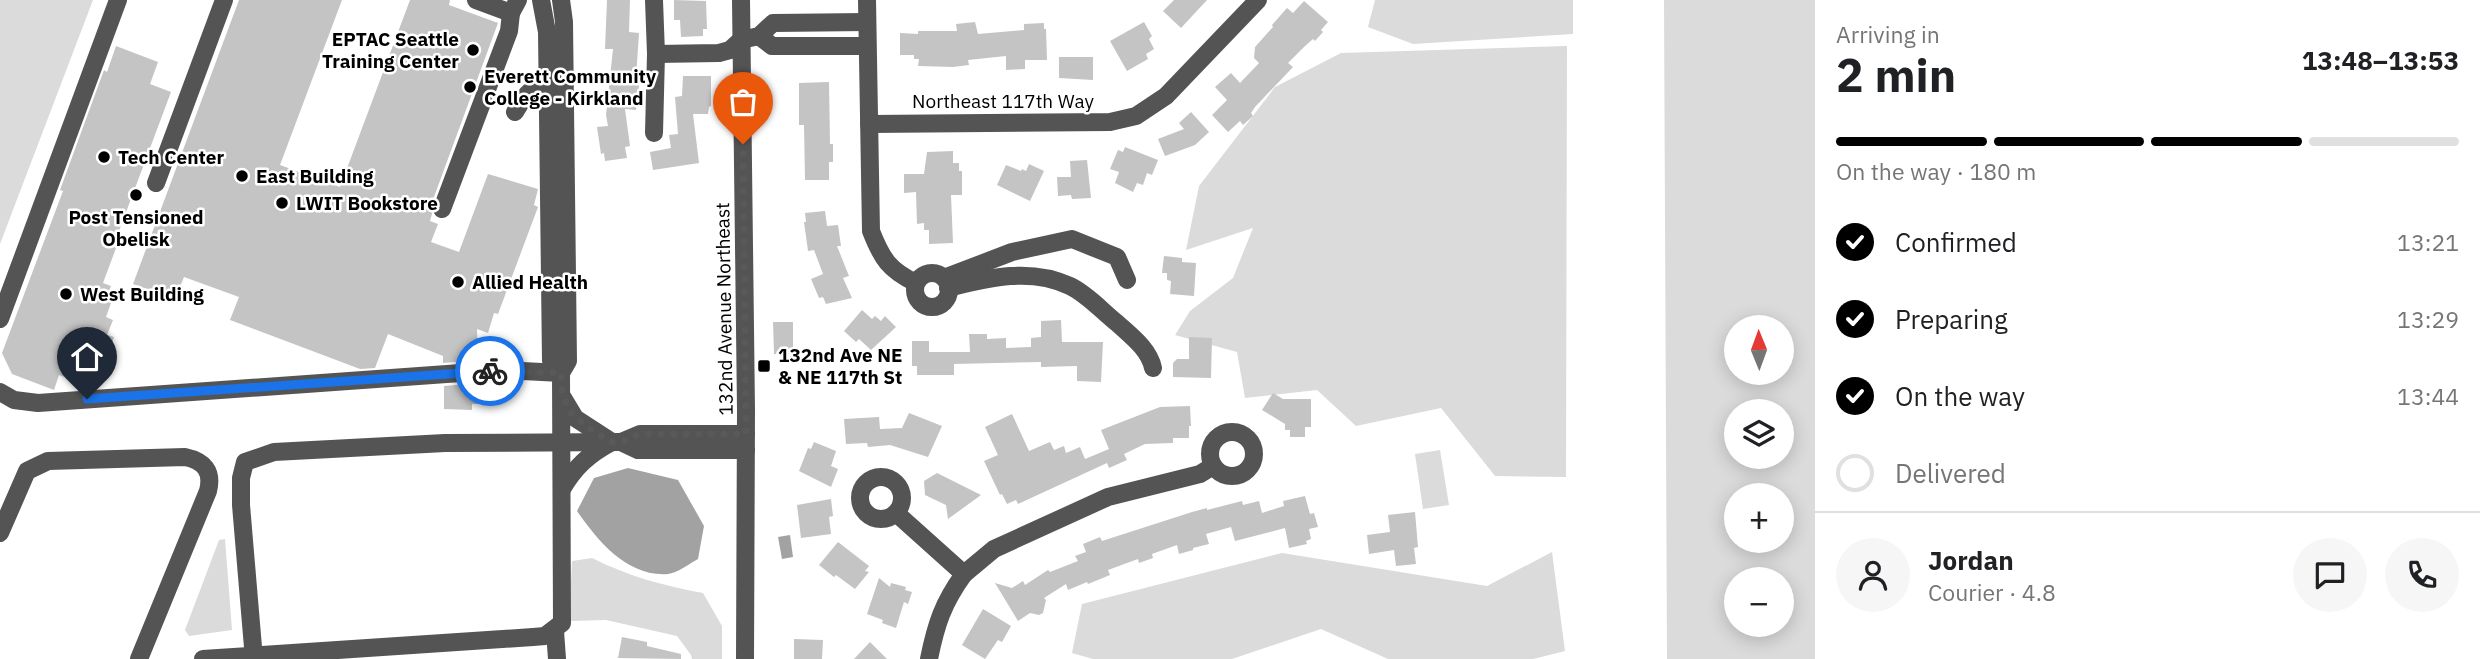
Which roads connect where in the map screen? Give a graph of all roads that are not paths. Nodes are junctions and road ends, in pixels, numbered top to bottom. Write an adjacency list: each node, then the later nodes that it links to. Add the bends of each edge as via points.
1 (118, 0): 24 (street)
2 (224, 0): 19 (street)
3 (475, 0): 10 (street)
4 (541, 0): 15 (street)
5 (561, 0): 15 (street, via 565,23)
6 (654, 0): 14 (street)
7 (740, 0): 12 (street, 132nd Avenue Northeast)
8 (867, 0): 11 (street)
9 (1258, 0): 17 (street, Northeast 117th Way, via 1166,96 1136,116 1110,122)
10 (515, 7): 20 (street)
11 (867, 22): 12 (street, via 773,23); 13 (street)
12 (750, 38): 13 (street, via 772,46); 14 (street, via 719,54); 31 (street, 132nd Avenue Northeast)
13 (867, 46): 17 (street)
14 (656, 54): 18 (street)
15 (557, 86): 16 (street, via 528,91); 26 (street, via 569,362)
16 (515, 112)
17 (869, 124): 22 (street, via 871,231 881,256 897,274)
18 (654, 133)
19 (156, 183)
20 (442, 209)
21 (1127, 280): 23 (street, via 1117,257 1072,239 1012,252)
22 (916, 283): 23 (street, via 932,273); 23 (street, via 919,302 931,307 947,297)
23 (946, 283): 25 (street, via 1010,275 1034,276 1071,287 1137,340)
24 (0, 319)
25 (1153, 368)
26 (561, 373): 27 (street, via 503,370 38,403 15,401); 28 (street)
27 (0, 392)
28 (562, 395): 29 (street); 30 (street, via 575,418)
29 (562, 442): 30 (street); 33 (street); 38 (street, via 274,452 245,462 241,505)
30 (616, 442): 31 (street, via 640,434); 33 (street, via 593,452)
31 (746, 442): 42 (street, 132nd Avenue Northeast)
32 (1213, 466): 36 (street, via 1200,474 1108,497 994,549)
33 (562, 489): 37 (street, via 562,623)
34 (896, 513): 36 (street)
35 (0, 533): 39 (street, via 27,471 48,461 185,457 205,465 211,481 208,491)
36 (964, 574): 43 (street, via 937,621)
37 (555, 631): 38 (street, via 545,636); 41 (street)
38 (253, 657): 40 (street)
39 (139, 659)
40 (203, 659)
41 (557, 659)
42 (745, 659)
43 (929, 659)

